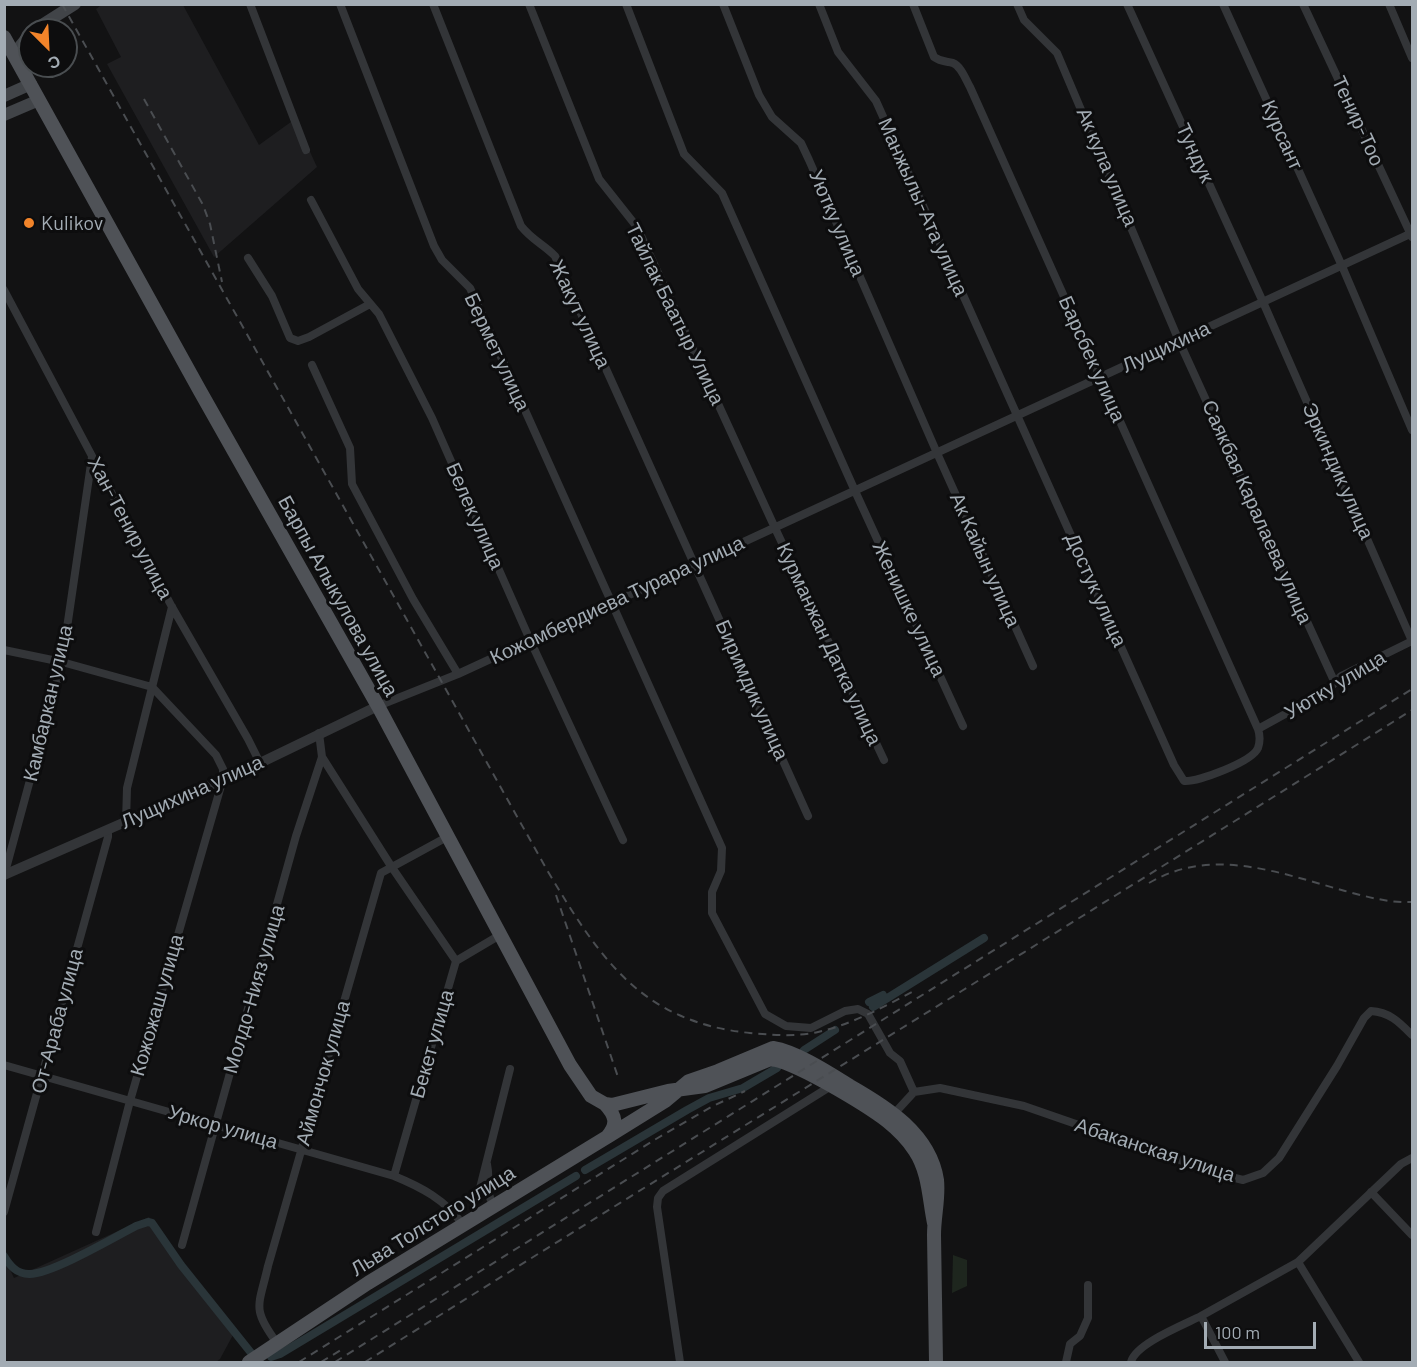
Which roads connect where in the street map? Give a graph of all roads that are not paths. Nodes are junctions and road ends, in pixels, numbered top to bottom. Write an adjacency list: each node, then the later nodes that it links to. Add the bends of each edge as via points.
1 (75, 4): 15 (main road)
2 (250, 4): 24 (street)
3 (340, 4): 42 (street, Бермет улица, via 434,246 442,260 470,288)
4 (433, 4): 41 (street, Жакут улица, via 521,226 532,240 555,256)
5 (529, 4): 40 (street, Тайлак Баатыр Улица, via 599,179 637,227)
6 (626, 4): 39 (street, Женишке улица, via 684,154 722,193)
7 (723, 4): 37 (street, Уютку улица, via 759,95 772,117 801,144 809,160)
8 (819, 4): 35 (street, Манжылы-Ата улица, via 838,52 876,100)
9 (913, 4): 34 (street, Барсбек улица, via 934,57 958,66 970,87)
10 (1017, 4): 32 (street, Ак кула улица, via 1024,20 1057,53)
11 (1127, 4): 30 (street, Тундук)
12 (1223, 4): 28 (street, Курсант)
13 (1303, 4): 26 (street, Тенир-Тоо)
14 (1389, 4): 19 (street)
15 (53, 18)
16 (4, 37): 18 (main road, Барпы Алыкулова улица)
17 (18, 49): 18 (main road)
18 (14, 54): 20 (main road, Барпы Алыкулова улица)
19 (1413, 58)
20 (30, 84): 21 (main road); 22 (main road, Барпы Алыкулова улица)
21 (4, 96)
22 (39, 100): 23 (main road); 52 (main road, Барпы Алыкулова улица)
23 (4, 115)
24 (306, 150)
25 (310, 200): 31 (street, Белек улица)
26 (1412, 235): 28 (street, Лущихина)
27 (248, 258): 31 (street, via 272,296 290,338 309,337)
28 (1341, 266): 30 (street, Лущихина); 36 (street, Курсант)
29 (4, 290): 38 (street, Хан-Тенир улица)
30 (1263, 302): 32 (street, Лущихина); 45 (street, Эркиндик улица)
31 (370, 304): 44 (street, Белек улица, via 379,314 432,418)
32 (1179, 341): 34 (street, Лущихина); 50 (street, Саякбая Каралаева улица)
33 (312, 365): 49 (street, via 351,448 352,484 412,599)
34 (1100, 377): 35 (street, Лущихина); 54 (street, Барсбек улица)
35 (1017, 416): 37 (street, Лущихина); 54 (street, Достук улица, via 1184,781 1204,778 1249,758 1257,750)
36 (1413, 430)
37 (937, 453): 39 (street, Лущихина); 48 (street, Ак Кайын улица)
38 (92, 456): 43 (street, Хан-Тенир улица); 47 (street, Камбаркан улица)
39 (855, 491): 40 (street, Кожомбердиева Турара улица); 53 (street, Женишке улица)
40 (775, 528): 41 (street, Кожомбердиева Турара улица); 57 (street, Курманжан Датка улица)
41 (695, 564): 42 (street, Кожомбердиева Турара улица); 60 (street, Биримдик улица)
42 (610, 603): 44 (street, Кожомбердиева Турара улица); 75 (street, via 722,848 721,872 712,892 712,914 765,1014 786,1026 811,1028 845,1011 867,1014 890,1053 900,1061)
43 (172, 607): 51 (street); 58 (street, Хан-Тенир улица)
44 (530, 640): 49 (street, Кожомбердиева Турара улица); 64 (street, Белек улица)
45 (1413, 641): 50 (street, Уютку улица, via 1341,676)
46 (4, 650): 47 (street)
47 (62, 662): 51 (street); 66 (street, Камбаркан улица)
48 (1033, 666)
49 (458, 674): 52 (street, Кожомбердиева Турара улица)
50 (1335, 683): 54 (street, Уютку улица)
51 (152, 687): 59 (street, via 216,755); 61 (street, via 127,788)
52 (378, 706): 55 (street, Лущихина улица); 63 (main road, Барпы Алыкулова улица)
53 (963, 726)
54 (1258, 729)
55 (319, 734): 56 (street, Молдо-Нияз улица); 58 (street, Лущихина улица)
56 (322, 758): 65 (street); 79 (street, Молдо-Нияз улица, via 296,836)
57 (884, 760)
58 (260, 763): 59 (street, Лущихина улица)
59 (223, 779): 61 (street, Лущихина улица); 76 (street, Кожожаш улица)
60 (808, 816)
61 (126, 822): 62 (street, Лущихина улица)
62 (108, 830): 66 (street, Лущихина улица); 72 (street, От-Араба улица)
63 (447, 837): 65 (street); 67 (main road, Барпы Алыкулова улица)
64 (623, 840)
65 (391, 866): 68 (street); 81 (street, Аймончок улица, via 381,873)
66 (5, 876)
67 (500, 935): 68 (street); 77 (main road, Барпы Алыкулова улица, via 577,1078 591,1096)
68 (456, 961): 84 (street, Бекет улица)
69 (1413, 1035): 75 (street, Абаканская улица, via 1394,1017 1371,1011 1279,1158 1263,1173 1243,1180 1024,1106 940,1088)
70 (4, 1065): 72 (street, Уркор улица)
71 (510, 1069): 83 (street)
72 (43, 1074): 76 (street, Уркор улица); 88 (street, От-Араба улица)
73 (831, 1086): 74 (main road, via 773,1059 720,1082); 78 (main road); 98 (street, via 663,1191 658,1198)
74 (678, 1089): 77 (main road); 78 (main road, via 773,1048 819,1068 875,1100); 80 (main road, Льва Толстого улица)
75 (915, 1092): 78 (street)
76 (130, 1101): 79 (street, Уркор улица); 90 (street, Кожожаш улица)
77 (605, 1104): 80 (main road, via 615,1119)
78 (890, 1118): 99 (main road, via 919,1139 934,1169 938,1195 934,1223)
79 (216, 1125): 81 (street, Уркор улица); 92 (street, Молдо-Нияз улица)
80 (607, 1137): 87 (main road, Льва Толстого улица)
81 (301, 1149): 84 (street, Уркор улица); 96 (street, Аймончок улица, via 259,1306 260,1317)
82 (1413, 1158): 86 (street)
83 (487, 1164): 85 (street); 87 (street, via 487,1195)
84 (393, 1176): 89 (street, Уркор улица, via 429,1192)
85 (478, 1192)
86 (1371, 1192): 91 (street); 93 (street)
87 (494, 1206): 89 (main road, Льва Толстого улица)
88 (4, 1212)
89 (463, 1225): 96 (main road, Льва Толстого улица)
90 (96, 1232)
91 (1413, 1235)
92 (182, 1245)
93 (1298, 1262): 95 (street); 103 (street)
94 (1088, 1285): 100 (street, via 1088,1318 1080,1336 1070,1344)
95 (1201, 1316): 101 (street, via 1145,1345 1132,1356); 102 (street)
96 (277, 1343): 97 (main road, Льва Толстого улица)
97 (249, 1362)
98 (680, 1362)
99 (936, 1362)
100 (1066, 1362)
101 (1131, 1362)
102 (1225, 1362)
103 (1359, 1362)

